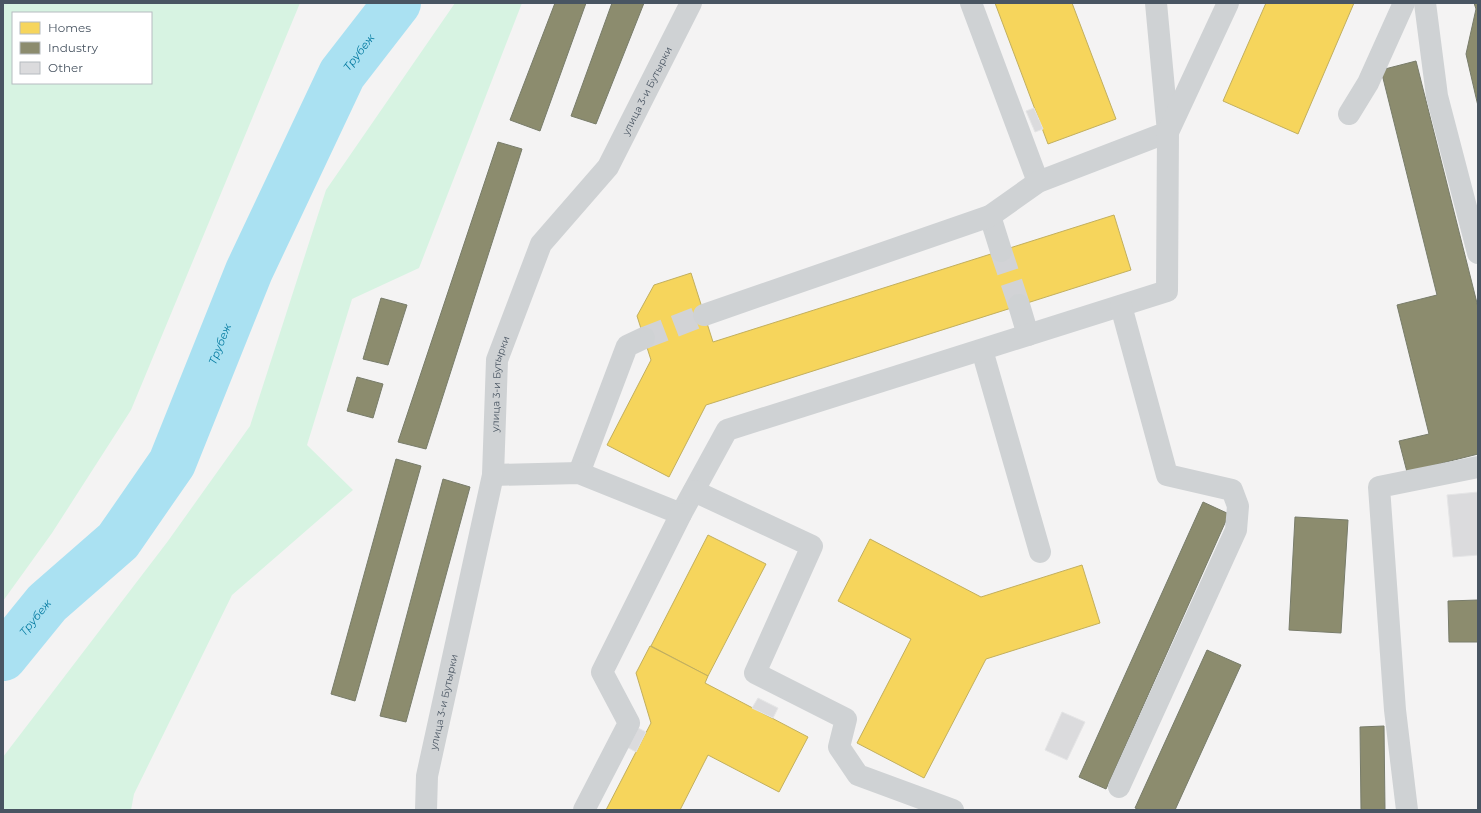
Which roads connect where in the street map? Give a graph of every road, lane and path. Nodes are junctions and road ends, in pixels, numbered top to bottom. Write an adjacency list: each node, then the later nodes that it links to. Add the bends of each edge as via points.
1 (691, 3): 21 (street, улица 3-и Бутырки, via 608,167 541,244 497,360)
2 (971, 3): 9 (street)
3 (1156, 3): 8 (street)
4 (1228, 3): 8 (street)
5 (1404, 3): 7 (street, via 1368,83)
6 (1425, 3): 12 (street, via 1437,96)
7 (1349, 114)
8 (1168, 132): 9 (street); 14 (street, via 1167,291)
9 (1038, 182): 10 (street)
10 (990, 216): 11 (street); 15 (street)
11 (1001, 251)
12 (1478, 254)
13 (1019, 306): 16 (street)
14 (1121, 306): 16 (street); 25 (street, via 1168,475 1232,490 1238,506 1236,530)
15 (704, 315)
16 (1028, 335): 18 (street)
17 (644, 338): 20 (street, via 627,346)
18 (982, 350): 22 (street, via 727,430); 24 (street)
19 (1478, 467): 29 (street, via 1379,487 1396,710)
20 (578, 473): 21 (street); 23 (street)
21 (493, 475): 26 (street, улица 3-и Бутырки, via 427,776)
22 (694, 491): 23 (street); 28 (street, via 812,546 755,673 846,719 839,747 858,775)
23 (681, 514): 27 (street, via 602,672 629,723)
24 (1040, 552)
25 (1119, 787)
26 (426, 810)
27 (584, 810)
28 (954, 810)
29 (1407, 810)

